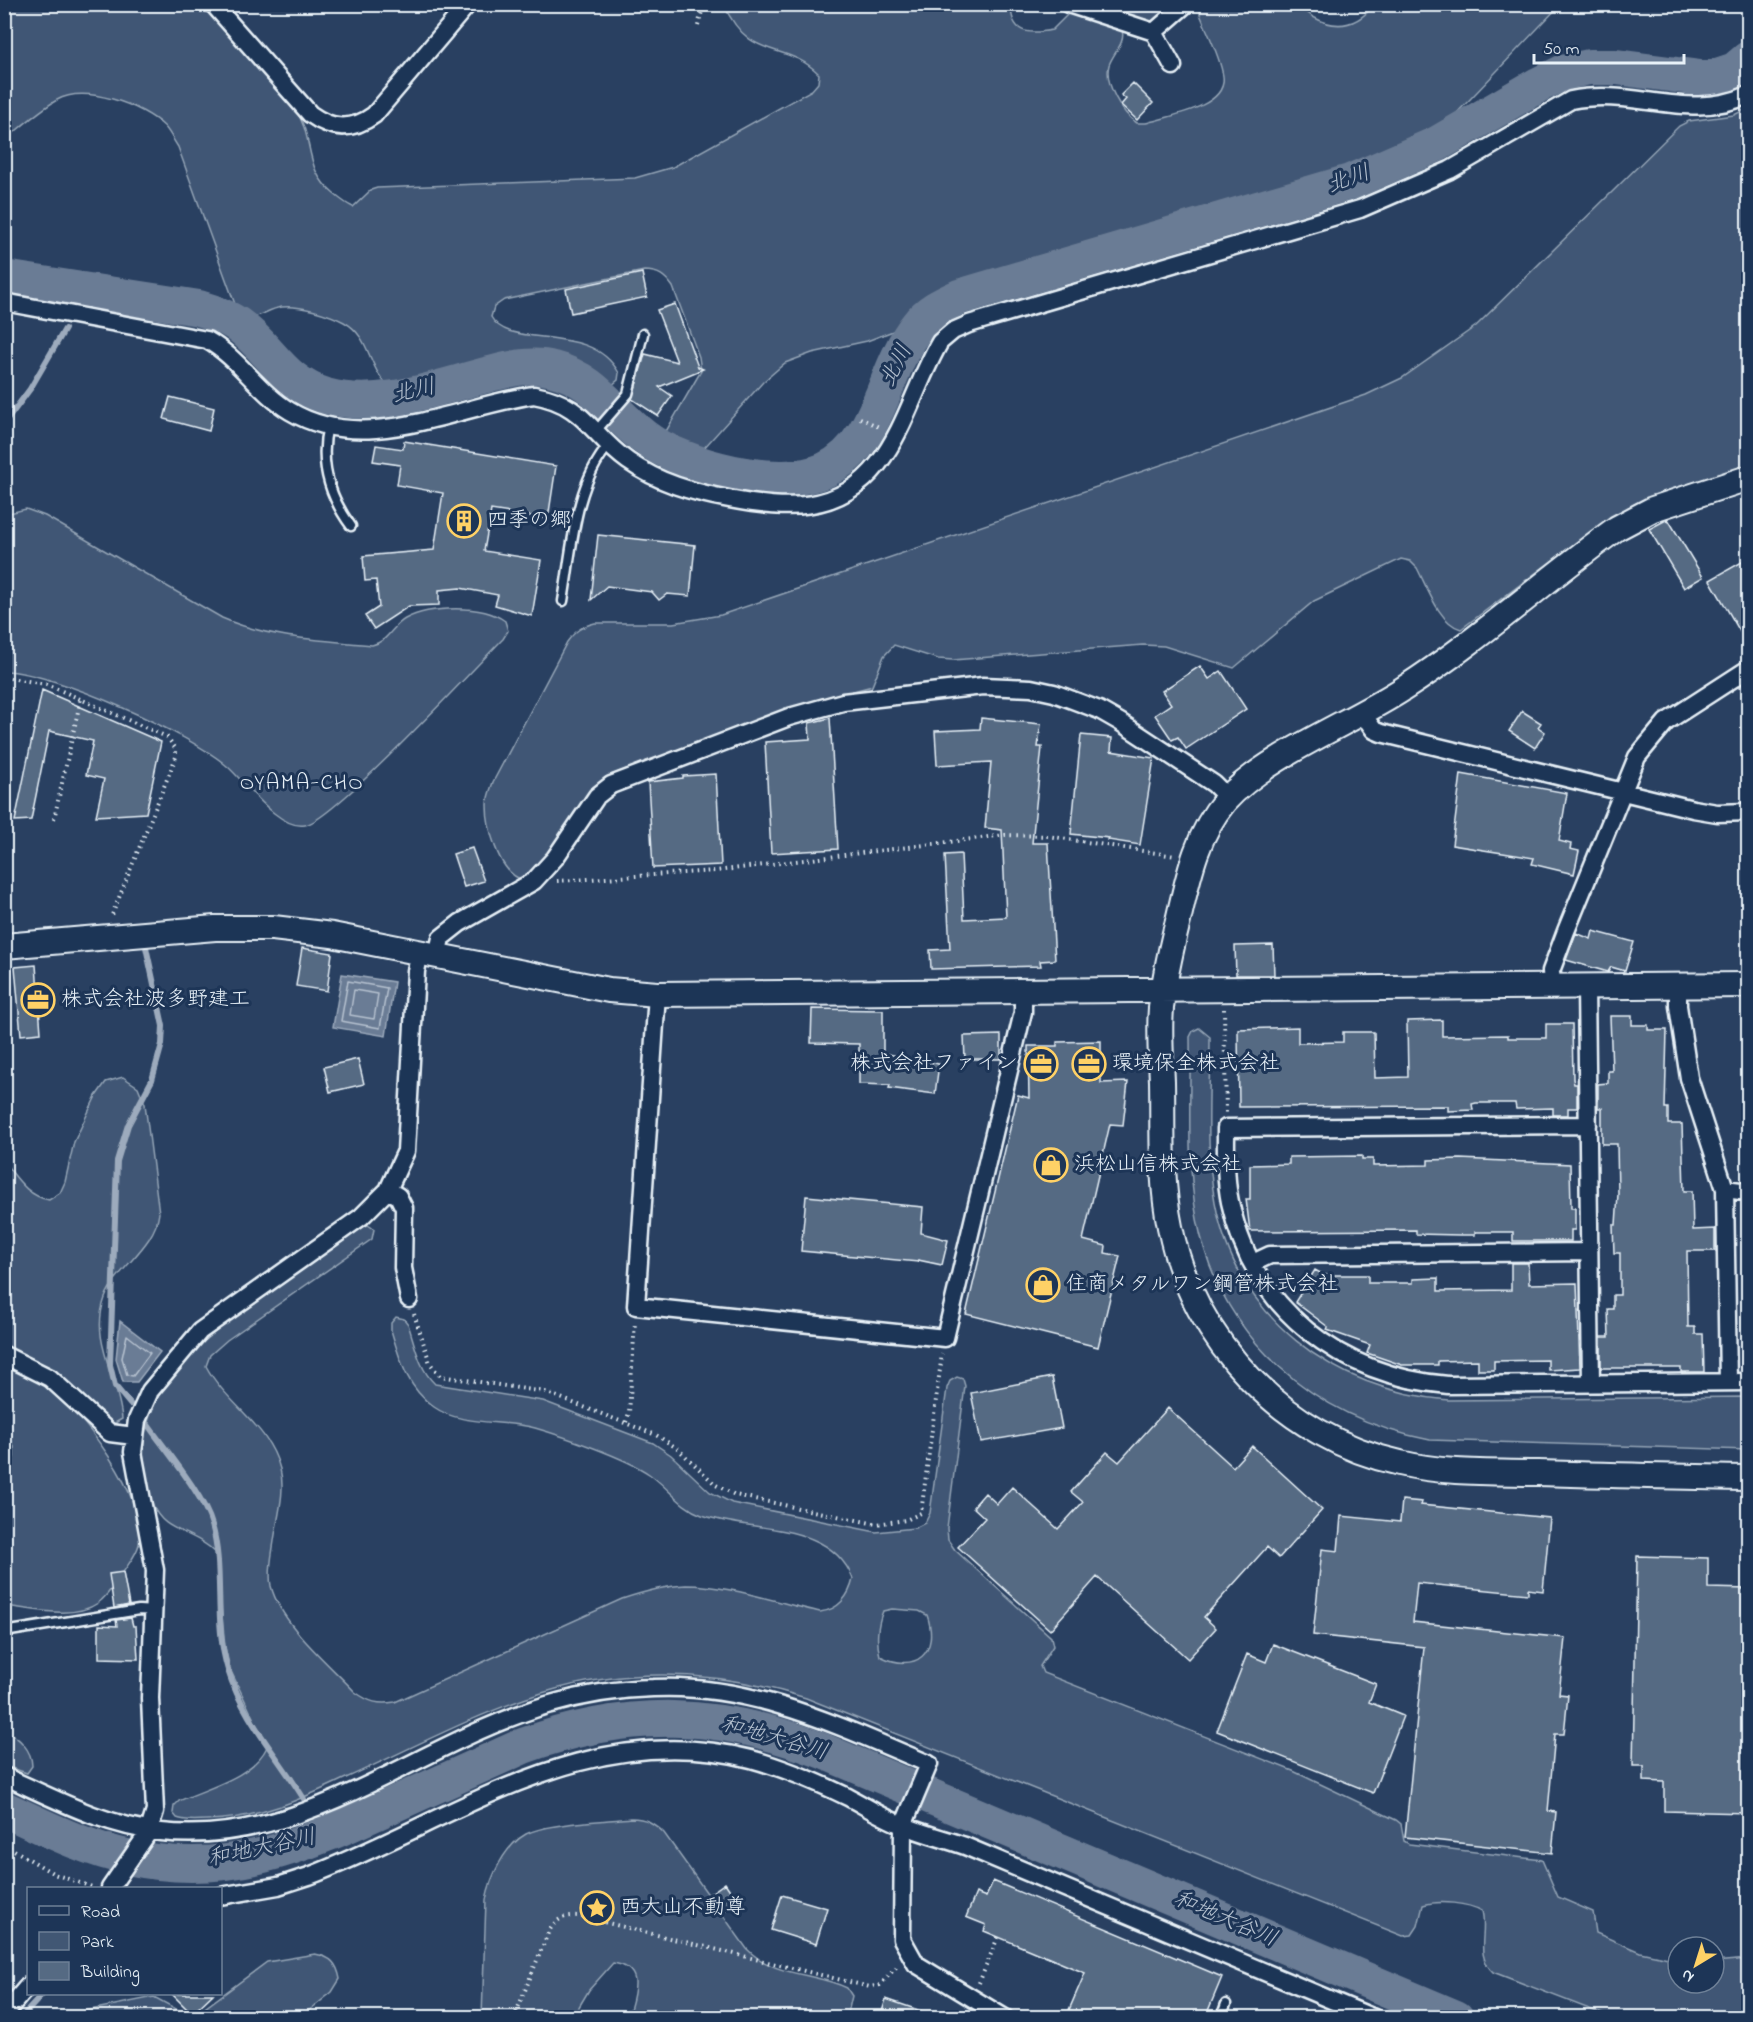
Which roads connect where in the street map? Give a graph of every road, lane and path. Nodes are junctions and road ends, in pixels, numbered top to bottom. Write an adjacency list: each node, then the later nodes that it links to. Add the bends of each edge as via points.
1 (213, 4): 2 (street, via 310,114 328,125 349,127 374,115)
2 (468, 4)
3 (704, 4): 6 (path)
4 (1068, 4): 7 (street)
5 (1186, 4): 7 (street)
6 (698, 26)
7 (1154, 32): 8 (street)
8 (1173, 66)
9 (1749, 95): 16 (street, via 1710,107 1614,96 1571,100 1450,170 1360,209 953,331 940,342 878,465 846,491 815,504 765,506 698,494 649,474)
10 (4, 302): 13 (street, via 207,340 221,348 270,398 292,412)
11 (643, 334): 14 (lane, via 625,398)
12 (860, 418): 15 (path)
13 (328, 425): 14 (street, via 367,430 392,427 534,395 555,399); 18 (lane, via 324,441 327,479)
14 (601, 427): 16 (street)
15 (879, 427)
16 (609, 445): 19 (lane, via 596,460 578,512)
17 (1749, 478): 23 (street, via 1653,509 1617,528 1438,665)
18 (351, 526)
19 (563, 601)
20 (1749, 669): 24 (street, via 1666,722 1637,757)
21 (4, 677): 22 (path, via 46,684)
22 (81, 698): 27 (path); 30 (path, via 167,737 176,749 112,917)
23 (1362, 713): 24 (street, via 1381,734); 25 (street, via 1253,776)
24 (1622, 792): 26 (street, via 1705,811); 35 (street, via 1551,971)
25 (1228, 798): 28 (street, via 1204,832); 29 (street, via 1214,784 1120,722 1054,693 983,686 871,698 789,717 610,784 586,810)
26 (1749, 812)
27 (54, 819)
28 (1193, 860): 29 (path, via 1020,834 716,872 547,882); 37 (street)
29 (540, 875): 32 (street, via 522,890 460,923)
30 (113, 937): 31 (street); 32 (street, via 215,928 273,928)
31 (4, 946)
32 (429, 954): 39 (street, via 609,990); 44 (street, via 416,971 409,1135 401,1167)
33 (1678, 985): 34 (street); 36 (street); 43 (street, via 1689,1078)
34 (1749, 985)
35 (1552, 986): 36 (street); 37 (street)
36 (1586, 986): 41 (street)
37 (1164, 990): 38 (street); 57 (street, via 1164,1178 1176,1254 1213,1332 1229,1356 1270,1397 1317,1431 1343,1444 1379,1458 1426,1468)
38 (1023, 991): 39 (street); 50 (street, via 1023,1012)
39 (657, 994): 49 (street)
40 (1224, 1005): 42 (path)
41 (1588, 1125): 42 (street); 46 (street)
42 (1226, 1128): 47 (street, via 1230,1200)
43 (1725, 1189): 45 (street); 52 (street)
44 (388, 1190): 48 (street, via 403,1202 403,1268); 56 (street, via 361,1217 200,1331 150,1391)
45 (1749, 1192)
46 (1590, 1252): 47 (street, via 1270,1255); 54 (street)
47 (1253, 1263): 54 (street, via 1267,1287 1298,1323 1335,1351 1378,1372 1448,1385)
48 (409, 1299): 55 (path, via 430,1363 440,1376 546,1392)
49 (636, 1306): 50 (street); 55 (path)
50 (945, 1338): 55 (path, via 921,1513 906,1521 876,1524 725,1491 668,1440)
51 (4, 1355): 56 (street, via 50,1378 110,1433)
52 (1728, 1382): 53 (street); 54 (street)
53 (1749, 1382)
54 (1591, 1383)
55 (626, 1422)
56 (134, 1436): 58 (street, via 135,1467 153,1554)
57 (1749, 1478)
58 (154, 1611): 59 (lane, via 139,1610); 62 (street, via 150,1698 155,1811)
59 (4, 1632)
60 (4, 1776): 62 (street, via 106,1820)
61 (905, 1822): 62 (street, via 929,1764 802,1710 693,1688 628,1689 582,1696 512,1718 271,1824 216,1833); 66 (street, via 810,1780 751,1760 689,1749 626,1751 535,1775 309,1876); 68 (street, via 901,1925); 76 (street)
62 (149, 1832): 64 (street)
63 (4, 1844): 65 (path, via 54,1874)
64 (112, 1885)
65 (93, 1887)
66 (222, 1896)
67 (998, 1937): 69 (path)
68 (909, 1955): 73 (path, via 875,1987 566,1915 555,1922); 74 (street, via 927,1972)
69 (980, 1978)
70 (27, 1987): 72 (street)
71 (1226, 2004): 75 (lane)
72 (4, 2014)
73 (514, 2018)
74 (1005, 2018)
75 (1221, 2018)
76 (1374, 2018)

